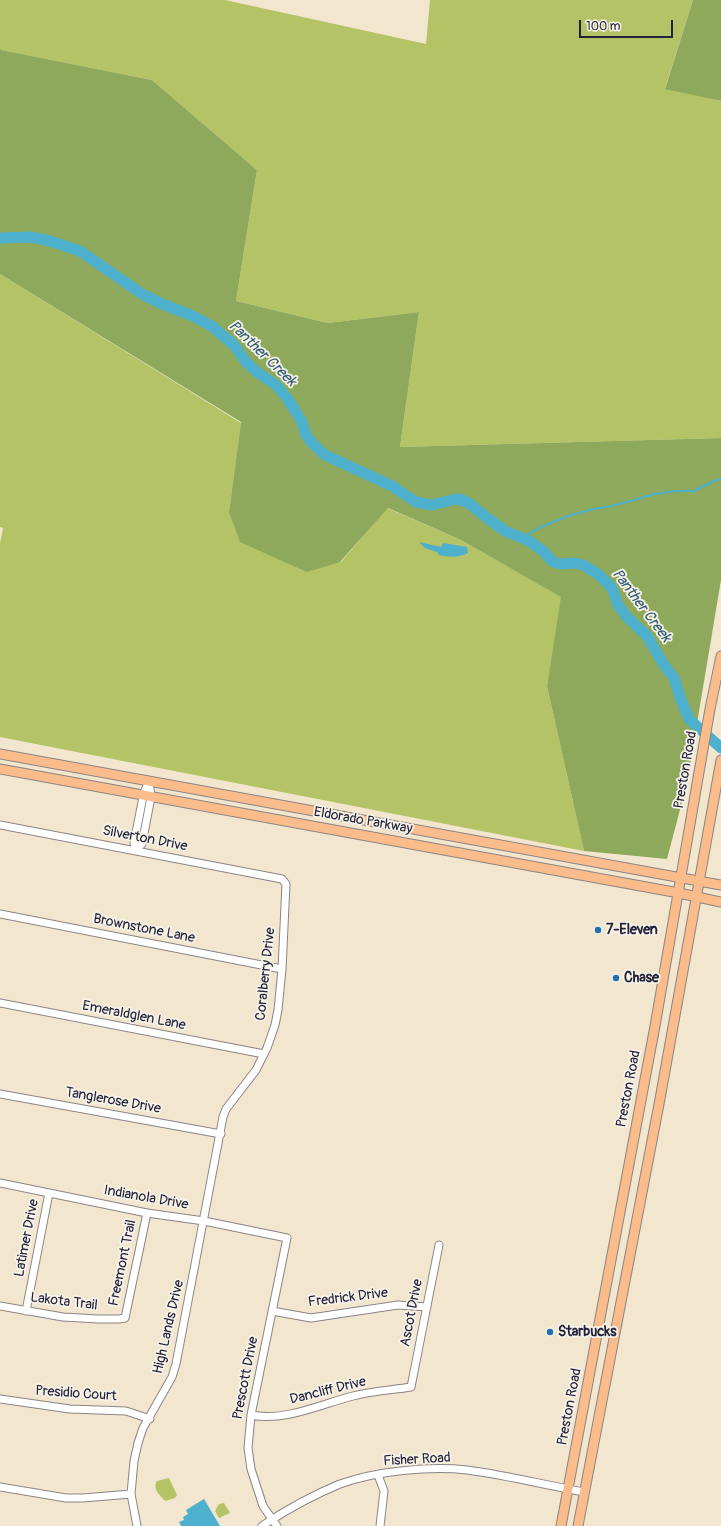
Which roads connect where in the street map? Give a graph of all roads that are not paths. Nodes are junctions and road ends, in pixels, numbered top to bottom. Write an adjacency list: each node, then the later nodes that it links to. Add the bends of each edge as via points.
1 (721, 656): 13 (main road, Preston Road)
2 (0, 754): 5 (main road, Eldorado Parkway)
3 (721, 760): 15 (main road)
4 (0, 769): 6 (main road, Eldorado Parkway)
5 (150, 781): 6 (street); 8 (main road, Eldorado Parkway)
6 (147, 796): 9 (main road, Eldorado Parkway); 10 (street, via 134,843)
7 (0, 824): 10 (street, Silverton Drive)
8 (413, 829): 9 (main road); 11 (main road, Eldorado Parkway)
9 (411, 844): 12 (main road, Eldorado Parkway)
10 (136, 850): 14 (street, Silverton Drive)
11 (542, 851): 12 (main road); 13 (main road, Eldorado Parkway)
12 (539, 868): 17 (main road, Eldorado Parkway)
13 (682, 877): 15 (main road, Eldorado Parkway); 17 (main road, Preston Road)
14 (285, 881): 21 (street, Coralberry Drive)
15 (699, 881): 16 (main road, Eldorado Parkway); 18 (main road)
16 (721, 885)
17 (679, 893): 18 (main road, Eldorado Parkway); 25 (main road, Preston Road)
18 (696, 897): 19 (main road, Eldorado Parkway); 26 (main road)
19 (721, 902)
20 (0, 914): 21 (street, Brownstone Lane)
21 (282, 969): 23 (street, Coralberry Drive, via 275,1025)
22 (0, 1003): 23 (street, Emeraldglen Lane)
23 (264, 1054): 27 (street, Coralberry Drive, via 256,1070 226,1109)
24 (0, 1094): 27 (street, Tanglerose Drive)
25 (642, 1096): 26 (main road); 34 (main road, Preston Road)
26 (660, 1099): 35 (main road)
27 (221, 1134): 31 (street, Coralberry Drive)
28 (0, 1183): 29 (street, Indianola Drive)
29 (49, 1193): 30 (street, Indianola Drive); 38 (street, Latimer Drive)
30 (147, 1213): 31 (street, Indianola Drive); 40 (street, Freemont Trail)
31 (204, 1222): 32 (street, Indianola Drive); 44 (street, High Lands Drive, via 176,1364 170,1382)
32 (286, 1238): 39 (street, Prescott Drive)
33 (439, 1245): 37 (street, Ascot Drive)
34 (610, 1271): 35 (main road); 47 (main road, Preston Road)
35 (625, 1274): 48 (main road)
36 (0, 1306): 38 (street, Lakota Trail)
37 (427, 1307): 39 (street, Fredrick Drive, via 398,1305 311,1318); 41 (street, Ascot Drive)
38 (26, 1310): 40 (street, Lakota Trail, via 63,1317)
39 (272, 1312): 43 (street, Prescott Drive)
40 (125, 1318)
41 (411, 1387): 43 (street, Dancliff Drive, via 355,1396 278,1416)
42 (0, 1399): 44 (street, Presidio Court, via 70,1409 126,1411)
43 (251, 1415): 50 (street, Prescott Drive, via 248,1448 251,1469 263,1506)
44 (150, 1419): 49 (street, High Lands Drive, via 143,1428 138,1443)
45 (378, 1475): 47 (street, Fisher Road, via 410,1471 467,1470); 50 (street, Fisher Road, via 340,1484 299,1503); 54 (street, via 384,1491)
46 (0, 1487): 49 (street, via 66,1498)
47 (568, 1489): 48 (street, Fisher Road); 55 (main road, Preston Road)
48 (584, 1492): 56 (main road)
49 (130, 1494): 51 (street, High Lands Drive)
50 (273, 1519): 52 (street, Fisher Road); 53 (street, Prescott Drive)
51 (137, 1526)
52 (262, 1526)
53 (277, 1526)
54 (380, 1526)
55 (561, 1526)
56 (578, 1526)

